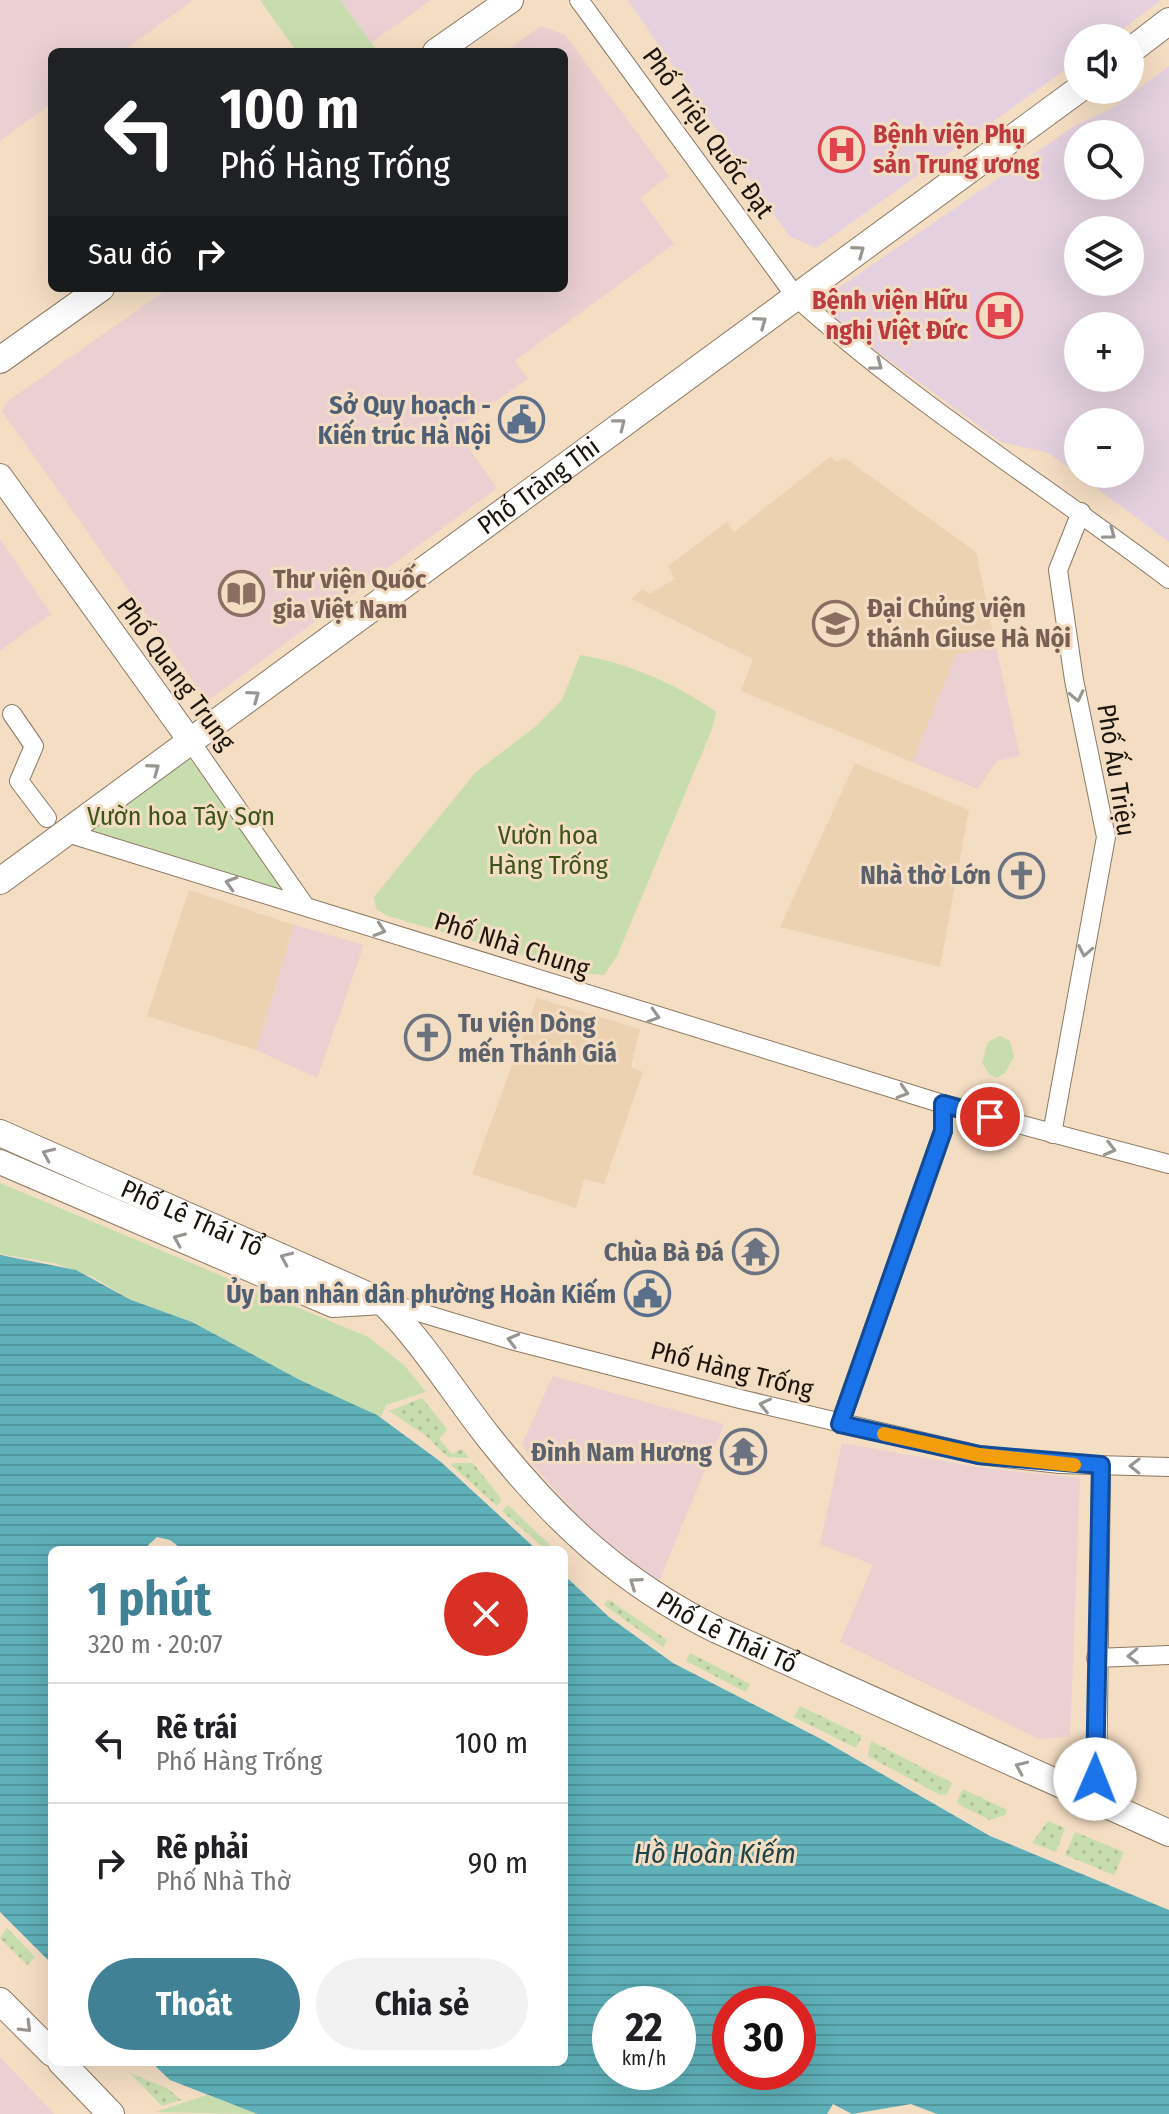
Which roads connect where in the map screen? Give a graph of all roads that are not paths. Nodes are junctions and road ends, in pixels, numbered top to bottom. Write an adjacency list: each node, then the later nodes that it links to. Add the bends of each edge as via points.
1 (510, 0): 5 (main road)
2 (579, 0): 8 (street, Phố Triệu Quốc Đạt)
3 (1169, 21): 4 (main road)
4 (1144, 40)
5 (442, 48)
6 (1064, 100): 8 (main road, Phố Tràng Thi, one-way to 6)
7 (95, 292): 9 (main road)
8 (796, 297): 11 (street, Phố Triệu Quốc Đạt, one-way to 11, via 978,442); 14 (main road, Phố Tràng Thi, one-way to 8)
9 (0, 360)
10 (0, 476): 14 (street, Phố Quang Trung)
11 (1081, 512): 12 (street, Phố Triệu Quốc Đạt, one-way to 12); 20 (street, Phố Ấu Triệu, one-way to 20, via 1058,570 1106,837)
12 (1169, 579)
13 (12, 714): 15 (street, via 34,746 19,781)
14 (191, 742): 15 (main road, Phố Tràng Thi, one-way to 14); 17 (street, Phố Quang Trung)
15 (57, 826): 16 (main road, Phố Tràng Thi); 17 (street, Phố Nhà Chung, one-way to 15)
16 (0, 881)
17 (305, 906): 18 (street, Phố Nhà Chung, one-way to 18)
18 (943, 1104): 20 (street, Phố Nhà Chung); 24 (street, via 943,1131)
19 (0, 1133): 23 (main road, Phố Lê Thái Tổ, one-way to 19)
20 (1052, 1134): 22 (street, Phố Nhà Chung, one-way to 22)
21 (0, 1162): 23 (street, Phố Lê Thái Tổ, one-way to 21, via 333,1305)
22 (1169, 1164)
23 (383, 1302): 24 (street, Phố Hàng Trống, one-way to 23); 29 (main road, Phố Lê Thái Tổ, one-way to 23, via 717,1630 627,1578 581,1541 523,1477 415,1335)
24 (840, 1424): 25 (street, Phố Hàng Trống, via 979,1455)
25 (1101, 1465): 26 (street, Phố Hàng Trống, one-way to 25); 28 (street)
26 (1169, 1467)
27 (1169, 1655): 28 (street, one-way to 28)
28 (1096, 1658): 29 (street)
29 (1097, 1799): 30 (main road, Phố Lê Thái Tổ)
30 (1169, 1833)
31 (0, 2001): 32 (main road, one-way to 32)
32 (48, 2049)
33 (65, 2066): 34 (main road)
34 (111, 2114)

